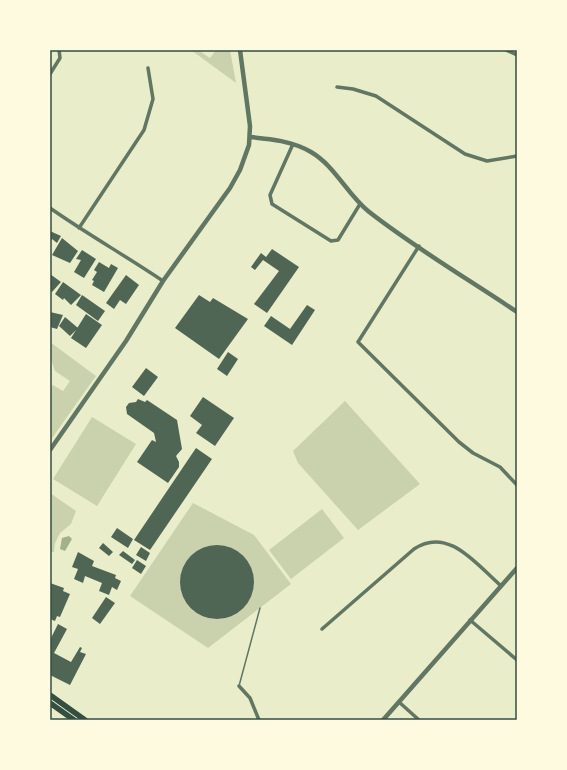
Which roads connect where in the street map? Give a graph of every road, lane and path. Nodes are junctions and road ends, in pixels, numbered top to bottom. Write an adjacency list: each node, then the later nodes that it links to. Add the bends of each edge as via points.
1 (59, 50): 6 (street, via 60,58)
2 (240, 50): 8 (street, via 250,118)
3 (506, 50): 4 (street)
4 (517, 55)
5 (148, 68): 13 (street, via 153,99 144,130)
6 (50, 74)
7 (337, 87): 10 (street, via 353,88 376,96 465,154 487,161)
8 (250, 137): 9 (street); 15 (street, via 246,154 230,188)
9 (293, 144): 11 (street, via 313,153 324,162); 11 (street, via 270,196 272,204 335,242)
10 (517, 156)
11 (360, 204): 14 (street)
12 (50, 208): 13 (street)
13 (79, 228): 15 (street)
14 (419, 246): 16 (street); 18 (street, via 358,342 459,442 473,453 500,467)
15 (163, 281): 17 (street, via 126,341)
16 (517, 312)
17 (50, 450)
18 (517, 485)
19 (517, 568): 20 (street)
20 (500, 585): 22 (street); 23 (street, via 454,546 443,542 426,542 414,549)
21 (260, 608): 25 (lane)
22 (470, 620): 24 (street); 27 (street)
23 (322, 629)
24 (517, 660)
25 (239, 686): 31 (street, via 250,698)
26 (50, 696): 30 (main road)
27 (399, 702): 32 (street); 33 (street)
28 (50, 704): 29 (main road)
29 (74, 720)
30 (85, 720)
31 (259, 720)
32 (383, 720)
33 (419, 720)

